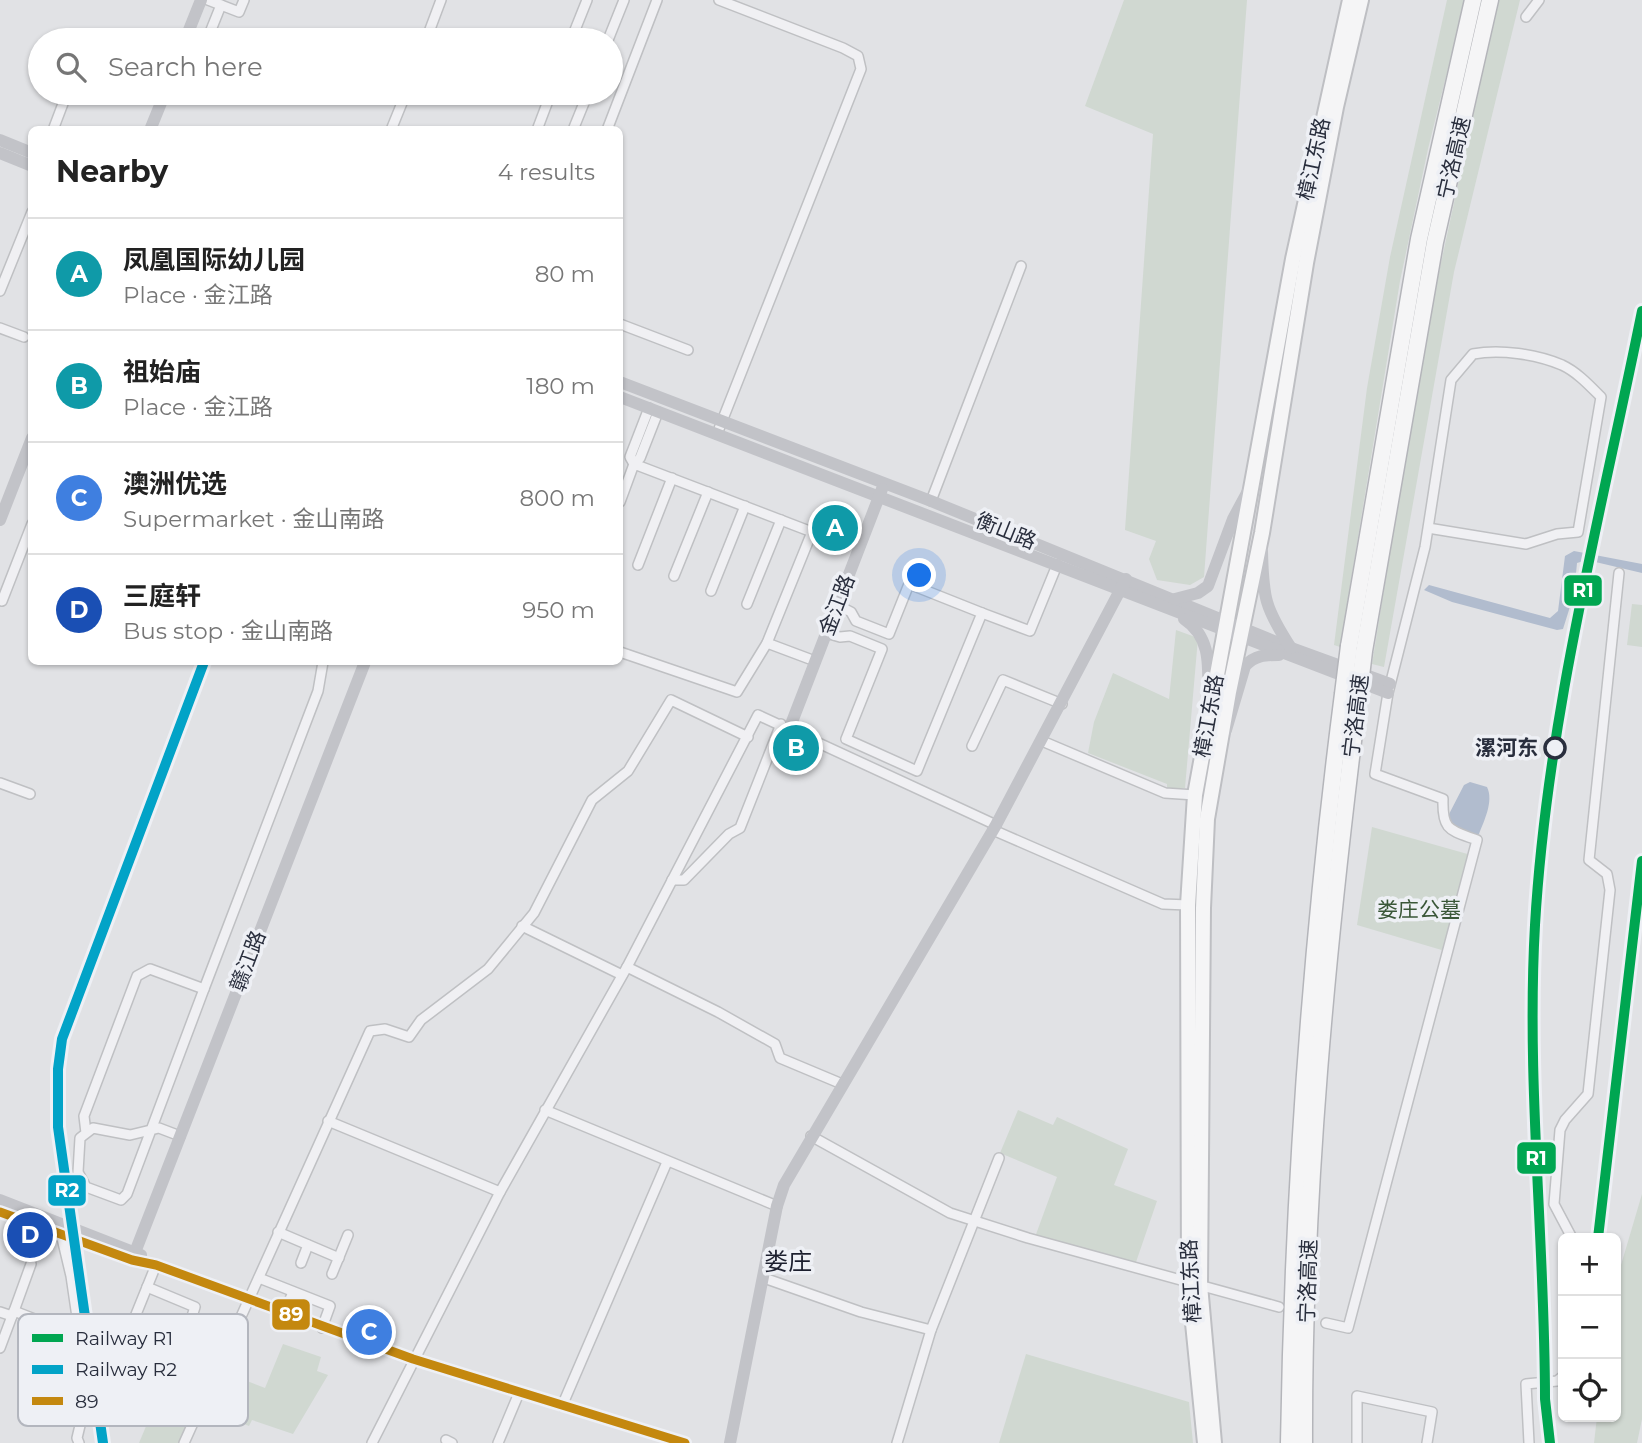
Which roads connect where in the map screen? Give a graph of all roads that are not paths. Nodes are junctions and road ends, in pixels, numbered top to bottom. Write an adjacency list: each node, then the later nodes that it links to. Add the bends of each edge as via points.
1 (201, 0): 16 (street)
2 (208, 0): 14 (street)
3 (244, 0): 14 (street, via 239,12)
4 (441, 0): 18 (street)
5 (587, 0): 19 (street)
6 (624, 0): 20 (street)
7 (657, 0): 21 (street)
8 (719, 0): 48 (street, via 843,48 858,56 861,69)
9 (1350, 0): 53 (main road, 樟江东路, via 1293,259)
10 (1361, 0): 63 (main road, 樟江东路, via 1306,263)
11 (1473, 0): 82 (highway, 宁洛高速, via 1419,239)
12 (1490, 0): 82 (highway, 宁洛高速, via 1435,242)
13 (1539, 0): 15 (street)
14 (220, 5): 17 (street)
15 (1526, 17)
16 (190, 28)
17 (211, 28)
18 (430, 28)
19 (576, 28)
20 (613, 28)
21 (623, 88)
22 (63, 105): 28 (street)
23 (160, 105): 29 (street)
24 (400, 105): 30 (street)
25 (546, 105): 31 (street)
26 (583, 105): 32 (street)
27 (617, 105): 33 (street)
28 (55, 126)
29 (152, 126)
30 (393, 126)
31 (539, 126)
32 (575, 126)
33 (609, 126)
34 (0, 140): 35 (street)
35 (28, 151)
36 (0, 153): 37 (street)
37 (28, 164)
38 (28, 222): 40 (street)
39 (1021, 266): 58 (street)
40 (0, 291)
41 (623, 326): 44 (street)
42 (0, 328): 43 (street)
43 (24, 337)
44 (688, 350)
45 (623, 383): 48 (street, 衡山路)
46 (623, 398): 47 (street, 衡山路)
47 (653, 410): 49 (street, 衡山路); 51 (street, via 630,457)
48 (722, 421): 49 (street); 54 (street, 衡山路)
49 (717, 434): 57 (street, 衡山路)
50 (28, 448): 60 (street)
51 (634, 464): 52 (street); 56 (street)
52 (672, 478): 55 (street); 65 (street)
53 (1253, 482): 73 (street, via 1233,519 1208,586); 76 (main road, 樟江东路)
54 (884, 483): 57 (street, 金江路); 58 (street, 衡山路)
55 (708, 492): 59 (street); 68 (street)
56 (623, 494)
57 (879, 496): 66 (street, 衡山路); 74 (street, 金江路)
58 (931, 501): 69 (street, 衡山路)
59 (745, 506): 61 (street); 70 (street)
60 (0, 520)
61 (781, 520): 72 (street); 80 (street, via 813,532)
62 (1427, 528): 62 (street, via 1451,380 1473,354 1496,350 1561,365 1601,397 1578,532 1526,544); 88 (street)
63 (1262, 533): 77 (main road, 樟江东路); 83 (street, via 1264,596)
64 (28, 534): 71 (street)
65 (638, 565)
66 (1057, 565): 69 (street, 衡山路); 75 (street, via 1030,631)
67 (1619, 573): 121 (street, via 1588,860 1607,874 1610,891 1588,1094 1560,1130 1554,1204)
68 (674, 576)
69 (1124, 585): 73 (street, 衡山路); 90 (street)
70 (711, 591)
71 (2, 601)
72 (747, 604)
73 (1172, 604): 76 (street, 衡山路); 91 (street, via 1202,636 1208,654)
74 (837, 605): 78 (street, 金江路); 79 (street, via 851,612 856,621)
75 (982, 613): 79 (street, via 909,584); 81 (street, via 917,771 846,738)
76 (1226, 625): 77 (street, 衡山路); 91 (main road, 樟江东路)
77 (1243, 632): 83 (street, 衡山路); 96 (main road, 樟江东路)
78 (826, 633): 81 (street, via 850,636); 85 (street, 金江路)
79 (888, 634): 81 (street)
80 (767, 643): 84 (street, via 737,692); 85 (street)
81 (883, 649)
82 (1357, 649): 89 (highway, 宁洛高速, bridge)
83 (1288, 652): 88 (street, 衡山路); 96 (street, via 1264,655 1245,666)
84 (623, 653)
85 (815, 661): 92 (street, 金江路)
86 (322, 665): 105 (street, via 318,691)
87 (364, 665): 111 (street, 赣江路)
88 (1389, 689): 146 (street, via 1375,774 1443,799 1443,819 1449,829 1478,840 1348,1328)
89 (1351, 698): 165 (highway, 宁洛高速, via 1325,832 1305,1082); 166 (highway, 宁洛高速, via 1318,1085)
90 (1062, 704): 94 (street); 95 (street, via 1003,680)
91 (1209, 713): 99 (main road, 樟江东路)
92 (785, 725): 93 (street, via 758,715); 100 (street); 101 (street, via 740,828 684,880)
93 (748, 737): 101 (street); 103 (street, via 671,700 628,771 592,800 534,913)
94 (1042, 741): 99 (street, via 1165,793); 100 (street)
95 (972, 746)
96 (1218, 746): 133 (main road, 樟江东路, via 1207,819 1203,908)
97 (0, 783): 98 (street)
98 (30, 794)
99 (1195, 796): 102 (main road, 樟江东路)
100 (994, 827): 102 (street, via 1163,904); 106 (street)
101 (673, 880): 104 (street)
102 (1188, 905): 133 (main road, 樟江东路)
103 (522, 926): 104 (street); 108 (street, via 488,969 421,1020 409,1037 384,1029 370,1031)
104 (624, 971): 106 (street, via 718,1012 775,1044 780,1058); 107 (street)
105 (204, 989): 109 (street); 110 (street, via 150,969 137,976 84,1116)
106 (842, 1084): 112 (street)
107 (545, 1110): 114 (street); 115 (street)
108 (328, 1121): 115 (street); 120 (street)
109 (150, 1130): 110 (street, via 130,1135 93,1128); 110 (street, via 121,1200 86,1187 78,1172 78,1144); 111 (street, via 159,1128)
110 (86, 1133)
111 (180, 1136): 125 (street, 赣江路)
112 (811, 1136): 117 (street); 119 (street)
113 (999, 1158): 119 (street)
114 (667, 1162): 117 (street); 153 (street)
115 (500, 1192): 150 (street)
116 (0, 1200): 125 (street)
117 (777, 1206): 132 (street)
118 (0, 1212): 122 (street)
119 (973, 1222): 133 (street); 148 (street)
120 (278, 1232): 124 (street); 131 (street)
121 (1569, 1233)
122 (61, 1234): 125 (street); 140 (street)
123 (348, 1235): 126 (street)
124 (309, 1245): 126 (street); 127 (street)
125 (133, 1256): 129 (street)
126 (338, 1258): 130 (street)
127 (301, 1263)
128 (31, 1264): 139 (street)
129 (156, 1265): 134 (street); 136 (street)
130 (332, 1274)
131 (259, 1278): 135 (street); 136 (street)
132 (764, 1278): 148 (street, via 861,1312); 161 (street)
133 (1195, 1284): 137 (street); 163 (main road, 樟江东路); 164 (main road, 樟江东路)
134 (147, 1287): 141 (street); 142 (street, via 195,1307)
135 (293, 1292): 144 (street); 147 (street, via 330,1306)
136 (250, 1301): 143 (street); 144 (street)
137 (1279, 1307)
138 (0, 1312): 139 (street)
139 (13, 1313): 145 (street); 149 (street)
140 (77, 1314)
141 (136, 1314)
142 (193, 1314)
143 (241, 1314)
144 (284, 1314): 147 (street)
145 (18, 1315)
146 (1326, 1323)
147 (322, 1328): 150 (street)
148 (931, 1330): 162 (street)
149 (0, 1348)
150 (413, 1359): 152 (street); 158 (street)
151 (1558, 1380): 169 (street, via 1526,1384)
152 (519, 1393): 153 (street); 159 (street)
153 (562, 1406): 160 (street)
154 (80, 1426): 156 (street)
155 (191, 1426): 157 (street)
156 (79, 1443)
157 (184, 1443)
158 (372, 1443)
159 (498, 1443)
160 (685, 1443)
161 (730, 1443)
162 (897, 1443)
163 (1205, 1443)
164 (1214, 1443)
165 (1289, 1443)
166 (1304, 1443)
167 (1357, 1443): 168 (street, via 1357,1396 1432,1412)
168 (1427, 1443)
169 (1529, 1443)

